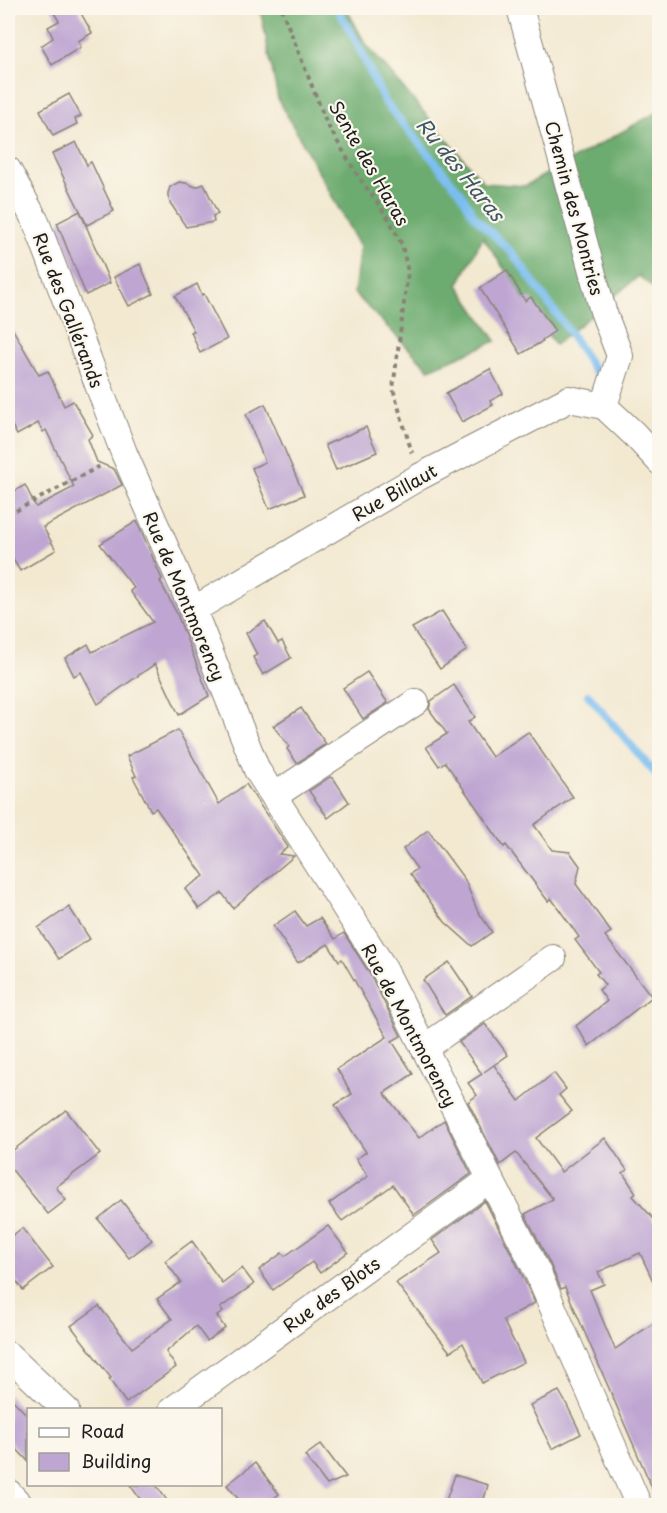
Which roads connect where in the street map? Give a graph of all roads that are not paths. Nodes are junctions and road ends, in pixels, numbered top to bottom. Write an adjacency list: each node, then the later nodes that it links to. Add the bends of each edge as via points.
1 (520, 8): 3 (street, Chemin des Montries, via 603,311 620,356)
2 (8, 170): 4 (street, Rue des Gallérands, via 36,222)
3 (604, 406): 5 (street); 6 (street, Rue Billaut, via 568,399 419,477)
4 (124, 453): 6 (street, Rue de Montmorency)
5 (660, 462)
6 (193, 610): 8 (street, Rue de Montmorency, via 257,770)
7 (416, 702): 8 (street)
8 (274, 796): 10 (street, Rue de Montmorency, via 383,967)
9 (554, 958): 10 (street)
10 (423, 1048): 11 (street, Rue de Montmorency)
11 (490, 1179): 14 (street, Rue des Blots); 17 (street, Rue de Montmorency, via 537,1271)
12 (8, 1355): 13 (street)
13 (64, 1408)
14 (175, 1408)
15 (8, 1492): 16 (street)
16 (21, 1506)
17 (639, 1506)

